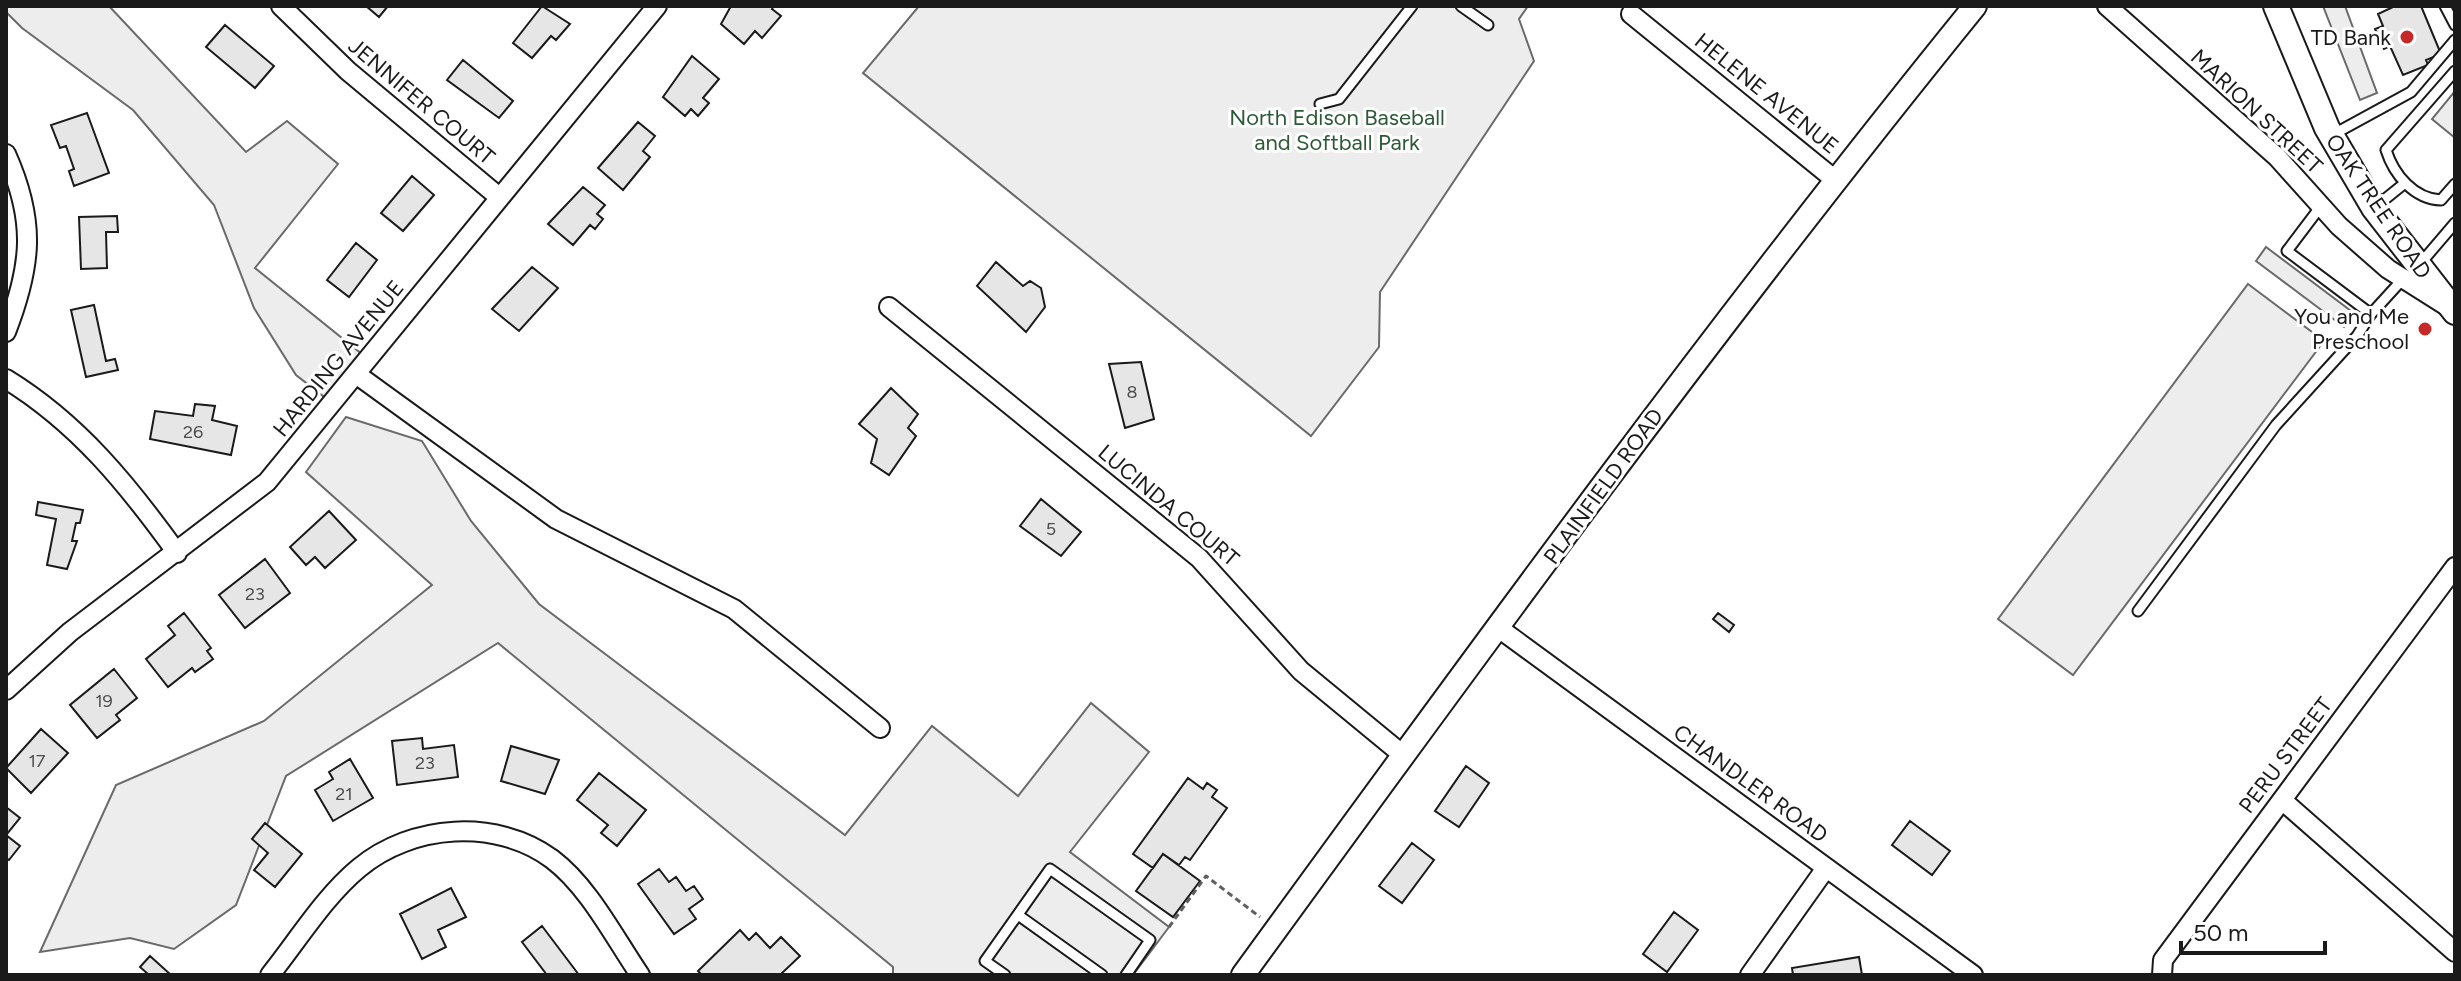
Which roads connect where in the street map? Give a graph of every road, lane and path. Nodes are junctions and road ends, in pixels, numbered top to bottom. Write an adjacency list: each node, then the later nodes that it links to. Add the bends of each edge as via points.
1 (281, 6): 20 (street, JENNIFER COURT, via 348,71)
2 (657, 6): 20 (street, HARDING AVENUE)
3 (1412, 6): 14 (lane, via 1339,99)
4 (1461, 6): 10 (lane)
5 (1975, 6): 17 (street, PLAINFIELD ROAD)
6 (2107, 6): 21 (street, MARION STREET, via 2277,157)
7 (2276, 6): 15 (main road, OAK TREE ROAD)
8 (2445, 6): 11 (lane)
9 (1631, 14): 17 (street, HELENE AVENUE)
10 (1488, 25)
11 (2455, 25)
12 (2455, 40): 15 (lane, via 2411,92)
13 (2455, 71): 18 (lane, via 2386,150)
14 (1320, 104)
15 (2331, 135): 22 (main road, OAK TREE ROAD)
16 (6, 154): 28 (street, via 21,186 29,223 26,271)
17 (1834, 179): 34 (street, PLAINFIELD ROAD)
18 (2405, 183): 19 (lane, via 2432,200 2441,200); 22 (lane)
19 (2455, 184)
20 (499, 197): 29 (street, HARDING AVENUE)
21 (2321, 206): 24 (street, MARION STREET); 27 (lane, via 2287,251)
22 (2374, 208): 24 (main road, OAK TREE ROAD)
23 (2455, 223): 24 (lane)
24 (2410, 273): 26 (main road, OAK TREE ROAD); 27 (lane)
25 (889, 307): 37 (street, LUCINDA COURT, via 1199,558 1301,671)
26 (2453, 310)
27 (2371, 314): 33 (lane, via 2276,425)
28 (6, 332)
29 (356, 374): 31 (street, HARDING AVENUE, via 267,482); 36 (street, via 556,519 734,609)
30 (6, 379): 31 (street, via 44,402 90,444)
31 (177, 553): 35 (street, HARDING AVENUE, via 70,632)
32 (2455, 567): 38 (street, PERU STREET)
33 (2138, 611)
34 (1500, 629): 37 (street, PLAINFIELD ROAD); 39 (street, CHANDLER ROAD)
35 (6, 690)
36 (880, 728)
37 (1403, 755): 49 (street, PLAINFIELD ROAD)
38 (2282, 800): 43 (street); 52 (street, PERU STREET, via 2163,960)
39 (1826, 868): 50 (street); 51 (street, CHANDLER ROAD)
40 (1018, 915): 46 (lane, via 985,961); 47 (lane); 48 (lane, via 1050,869 1150,940)
41 (1260, 917): 42 (path, via 1206,876)
42 (1169, 927)
43 (2455, 952)
44 (270, 975): 45 (street, via 358,869 384,850 460,829 503,837 552,859 586,896)
45 (640, 975)
46 (1005, 975)
47 (1102, 975)
48 (1126, 975)
49 (1243, 975)
50 (1750, 975)
51 (1973, 975)
52 (2162, 975)

